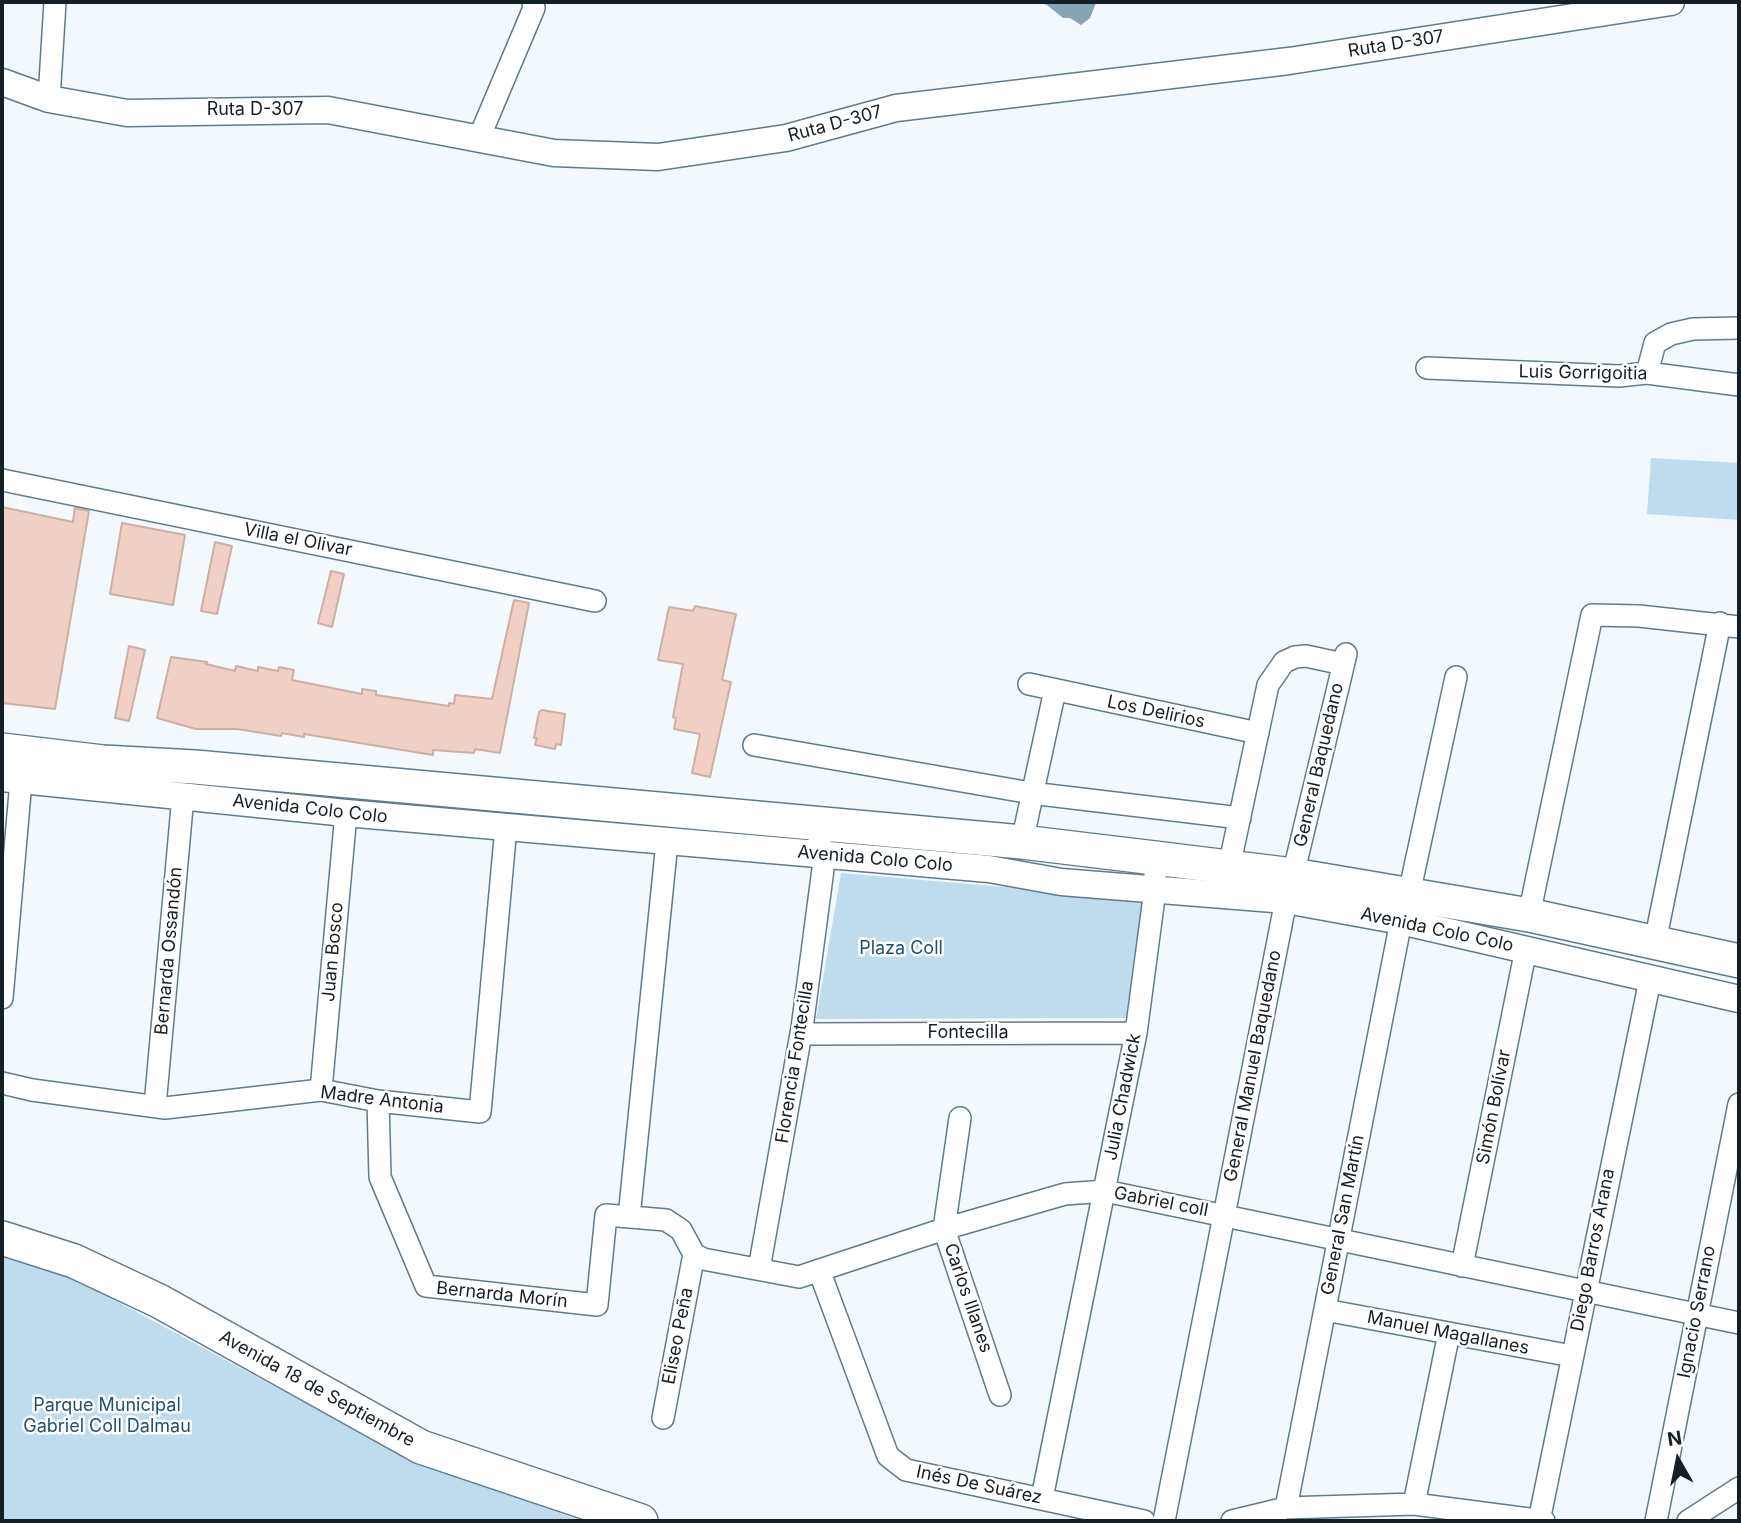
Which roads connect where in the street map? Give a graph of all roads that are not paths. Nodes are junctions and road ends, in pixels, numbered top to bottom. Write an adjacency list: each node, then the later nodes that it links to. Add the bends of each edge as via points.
1 (55, 2): 5 (street)
2 (533, 2): 6 (street, via 534,9)
3 (1671, 2): 6 (street, Ruta D-307, via 1289,61 895,108 786,138 658,157 554,152)
4 (2, 82): 5 (street, Ruta D-307)
5 (49, 99): 6 (street, Ruta D-307, via 127,113 328,110)
6 (479, 138)
7 (1739, 328): 9 (street, via 1693,328 1671,334 1655,343)
8 (1427, 368): 9 (street, Luis Gorrigoitia, via 1619,376)
9 (1647, 373): 10 (street, Luis Gorrigoitia)
10 (1739, 385)
11 (2, 480): 12 (street, Villa el Olivar)
12 (595, 601)
13 (1730, 625): 35 (street, via 1592,615); 36 (street)
14 (1456, 677): 34 (street, General San Martín)
15 (1029, 684): 16 (street, Los Delirios)
16 (1055, 691): 17 (street, Los Delirios); 21 (street)
17 (1258, 733): 24 (street); 32 (street, General Baquedano, via 1268,685 1284,662 1306,656 1344,659)
18 (754, 745): 21 (street)
19 (2, 750): 25 (main road, Avenida Colo Colo)
20 (12, 780): 22 (street, Avenida Colo Colo); 40 (street)
21 (1031, 793): 24 (street); 28 (street)
22 (183, 796): 23 (street, Avenida Colo Colo); 48 (street, Bernarda Ossandón)
23 (346, 813): 26 (street, Avenida Colo Colo); 45 (street, Juan Bosco)
24 (1240, 818): 31 (street)
25 (811, 823): 28 (main road, Avenida Colo Colo); 29 (street)
26 (506, 827): 27 (street, Avenida Colo Colo); 46 (street, Madre Antonia, via 480,1112)
27 (667, 842): 29 (street, Avenida Colo Colo); 52 (street)
28 (1022, 842): 30 (main road, Avenida Colo Colo)
29 (825, 853): 33 (street, Avenida Colo Colo); 43 (street, Florencia Fontecilla)
30 (1155, 858): 31 (main road, Avenida Colo Colo); 33 (street, Julia Chadwick)
31 (1229, 867): 32 (main road, Avenida Colo Colo)
32 (1289, 887): 33 (street, Avenida Colo Colo); 34 (main road, Avenida Colo Colo); 51 (street, General Manuel Baquedano)
33 (1155, 890): 42 (street, Julia Chadwick)
34 (1405, 908): 35 (main road, Avenida Colo Colo); 37 (street, Avenida Colo Colo); 55 (street, General San Martín)
35 (1529, 915): 36 (main road, Avenida Colo Colo)
36 (1655, 942): 38 (main road, Avenida Colo Colo)
37 (1526, 949): 39 (street, Avenida Colo Colo); 57 (street, Simón Bolívar)
38 (1739, 961)
39 (1650, 979): 41 (street, Avenida Colo Colo); 60 (street, Diego Barros Arana)
40 (2, 998)
41 (1739, 999)
42 (1136, 1032): 43 (street, Fontecilla); 50 (street, Julia Chadwick)
43 (801, 1034): 58 (street, Florencia Fontecilla)
44 (2, 1083): 48 (street, Madre Antonia)
45 (321, 1090): 46 (street, Madre Antonia); 48 (street, Madre Antonia)
46 (378, 1101): 52 (street, Bernarda Morín, via 380,1177 426,1286 597,1305 606,1215)
47 (1739, 1104): 62 (street, Ignacio Serrano)
48 (155, 1106)
49 (961, 1118): 53 (street, Carlos Illanes)
50 (1105, 1191): 51 (street, Gabriel coll); 53 (street, Gabriel coll, via 1065,1194); 69 (street, Julia Chadwick)
51 (1223, 1214): 55 (street, Gabriel coll); 74 (street, General Manuel Baquedano)
52 (629, 1217): 56 (street, via 676,1225)
53 (944, 1229): 59 (street, Gabriel coll); 66 (street, Carlos Illanes)
54 (2, 1238): 72 (main road, Avenida 18 de Septiembre, via 74,1261 159,1301 421,1447)
55 (1338, 1239): 57 (street, Gabriel coll); 61 (street, General San Martín)
56 (694, 1254): 58 (street, Gabriel coll); 67 (street, Eliseo Peña)
57 (1462, 1266): 60 (street, Gabriel coll)
58 (759, 1269): 59 (street, Gabriel coll, via 799,1277)
59 (819, 1270): 69 (street, Inés De Suárez, via 888,1456 906,1470)
60 (1584, 1292): 62 (street, Gabriel coll); 65 (street, Diego Barros Arana)
61 (1325, 1310): 64 (street, Manuel Magallanes); 71 (street, General San Martín)
62 (1697, 1314): 63 (street, Gabriel coll); 78 (street, Ignacio Serrano)
63 (1739, 1323)
64 (1449, 1333): 65 (street, Manuel Magallanes); 70 (street)
65 (1572, 1356): 76 (street, Diego Barros Arana)
66 (1000, 1395)
67 (663, 1418)
68 (1739, 1488): 79 (street)
69 (1042, 1498): 73 (street, Inés De Suárez)
70 (1414, 1504): 71 (street); 76 (street)
71 (1286, 1508): 75 (street)
72 (641, 1521)
73 (1144, 1521)
74 (1164, 1521)
75 (1232, 1521)
76 (1539, 1521): 77 (street)
77 (1544, 1521)
78 (1656, 1521)
79 (1688, 1521)

